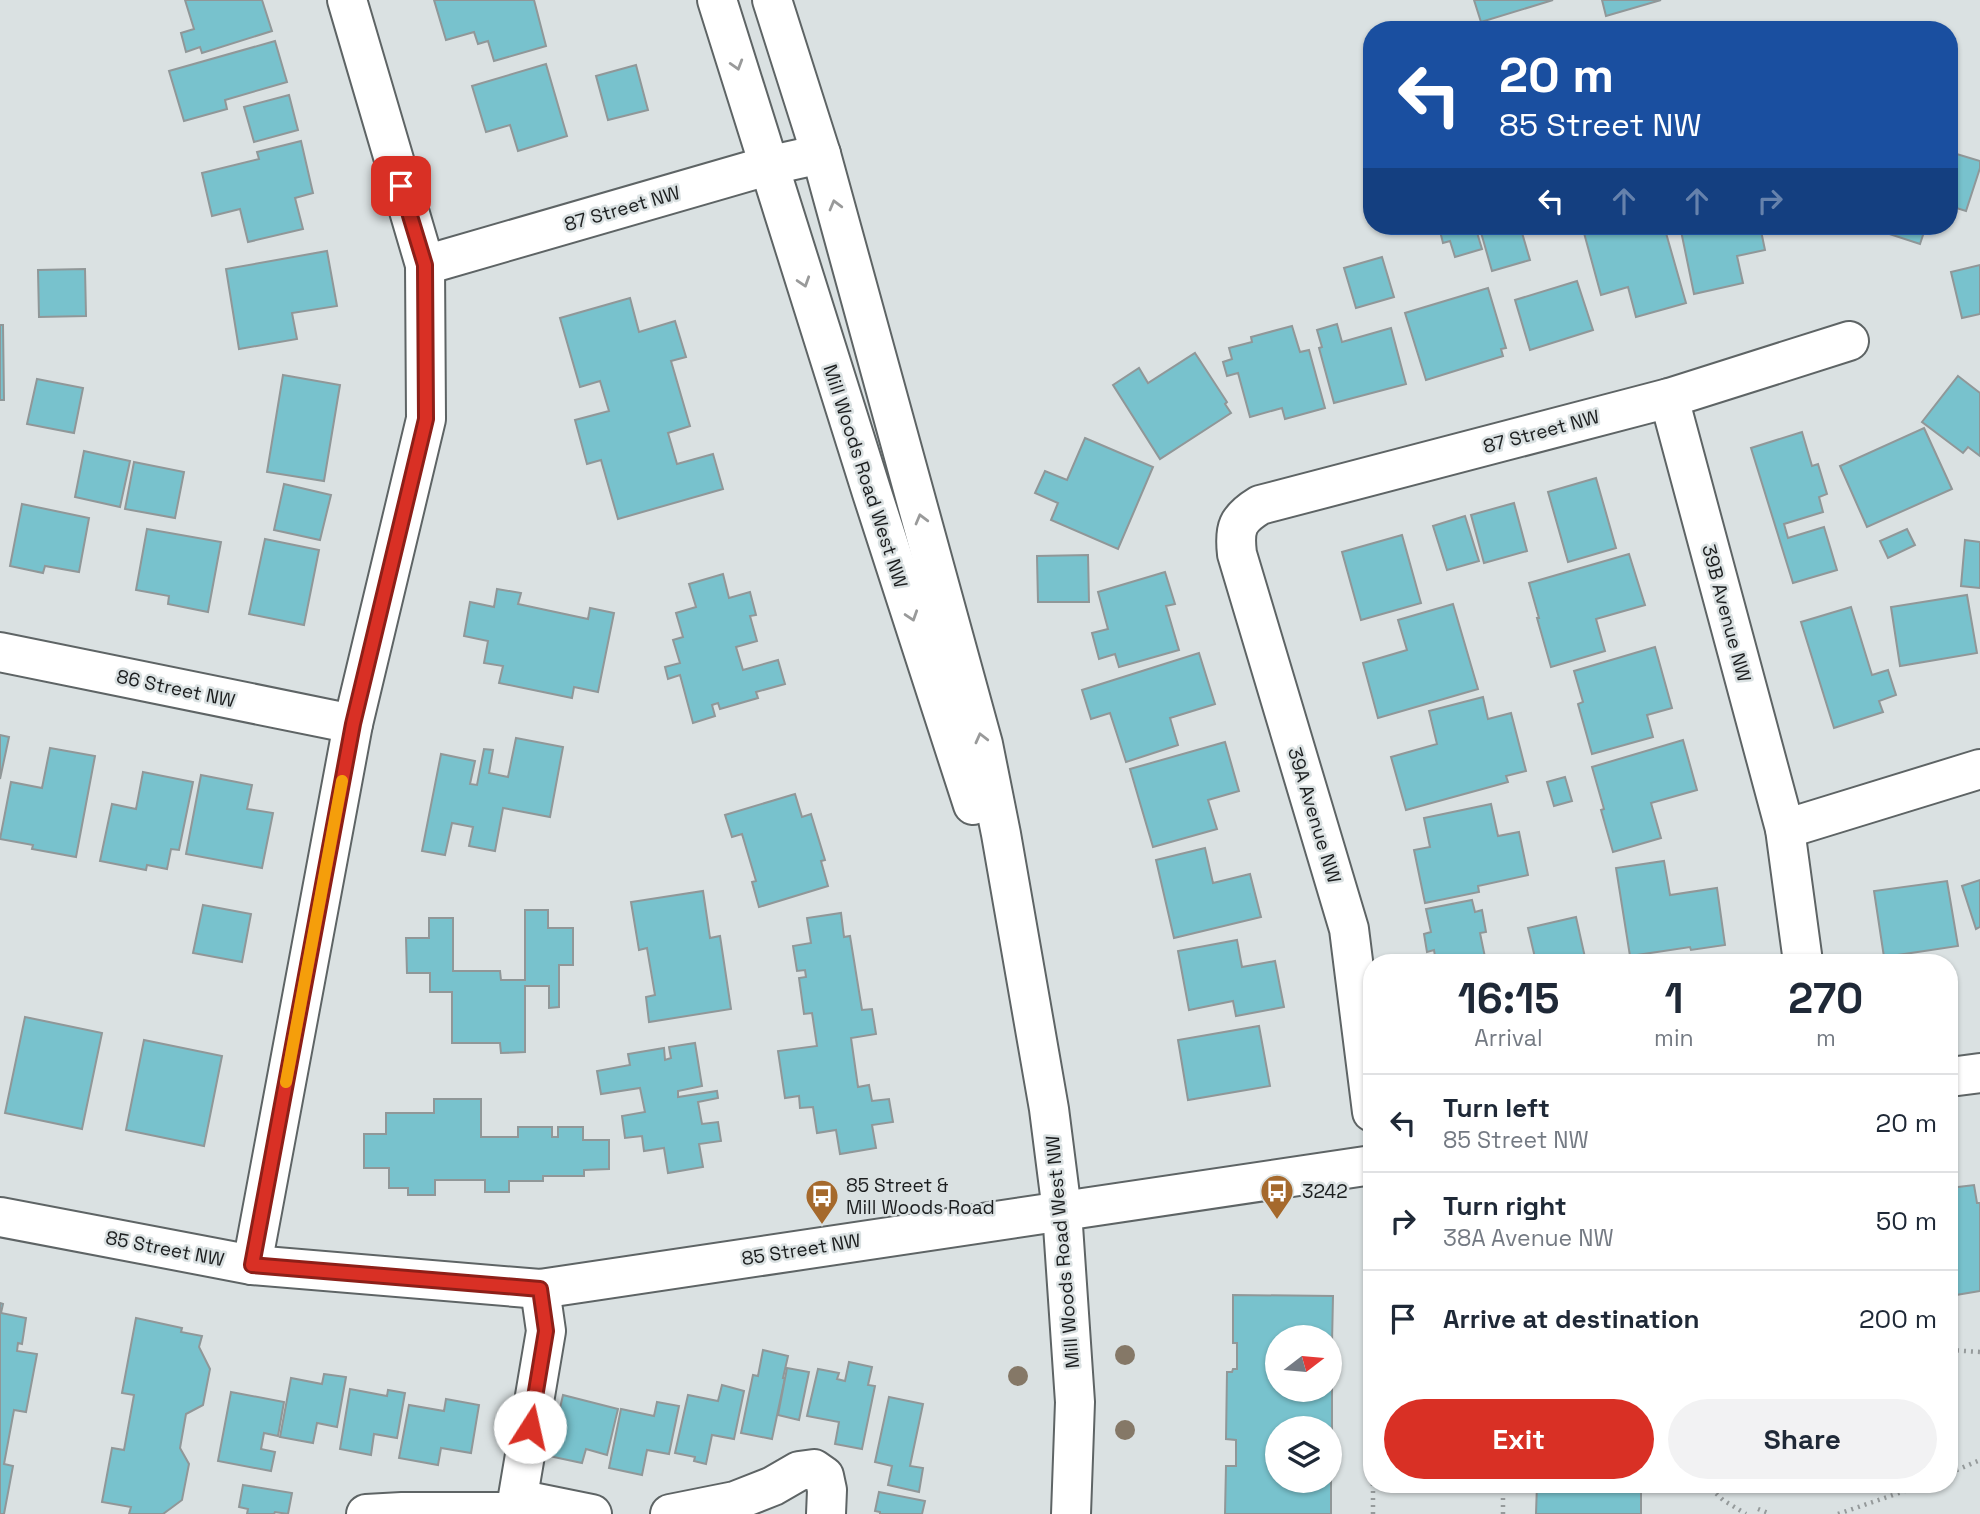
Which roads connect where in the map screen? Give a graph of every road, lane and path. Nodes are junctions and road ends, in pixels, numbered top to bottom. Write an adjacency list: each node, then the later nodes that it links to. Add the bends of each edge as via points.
1 (348, 0): 6 (street)
2 (717, 0): 5 (street, Mill Woods Road West NW, one-way to 5)
3 (772, 0): 4 (street, Mill Woods Road West NW)
4 (821, 154): 5 (street, 87 Street NW); 14 (street, Mill Woods Road West NW, one-way to 4, via 983,744)
5 (767, 166): 6 (street, 87 Street NW); 14 (street, Mill Woods Road West NW, one-way to 14)
6 (425, 265): 11 (street, via 426,419)
7 (1849, 341): 8 (street, 87 Street NW)
8 (1669, 398): 9 (street, 87 Street NW, via 1260,505); 13 (street, 39B Avenue NW)
9 (1237, 525): 16 (street, 39A Avenue NW, via 1237,554 1349,929)
10 (0, 652): 11 (street, 86 Street NW)
11 (353, 724): 22 (street)
12 (1980, 769): 13 (street)
13 (1785, 829): 15 (street, 39B Avenue NW)
14 (1021, 950): 20 (street, Mill Woods Road West NW)
15 (1802, 954)
16 (1363, 1040)
17 (1980, 1073): 18 (street)
18 (1958, 1076)
19 (1363, 1166): 20 (street, 85 Street NW)
20 (1062, 1211): 23 (street, 85 Street NW); 38 (street, Mill Woods Road West NW, via 1075,1402)
21 (0, 1217): 22 (street, 85 Street NW)
22 (252, 1265): 23 (street, 85 Street NW)
23 (540, 1289): 32 (street, via 546,1331)
24 (1958, 1351): 25 (path)
25 (1980, 1352)
26 (1980, 1460): 27 (path)
27 (1958, 1470)
28 (1373, 1493): 39 (path)
29 (1503, 1493): 40 (path)
30 (1716, 1493): 41 (path)
31 (1899, 1493): 43 (path)
32 (516, 1509): 34 (street); 35 (street)
33 (1758, 1509): 42 (path)
34 (366, 1514)
35 (592, 1514)
36 (670, 1514): 37 (street, via 735,1501 799,1471 814,1469 824,1476)
37 (826, 1514)
38 (1071, 1514)
39 (1373, 1514)
40 (1503, 1514)
41 (1746, 1514)
42 (1771, 1514)
43 (1838, 1514)

